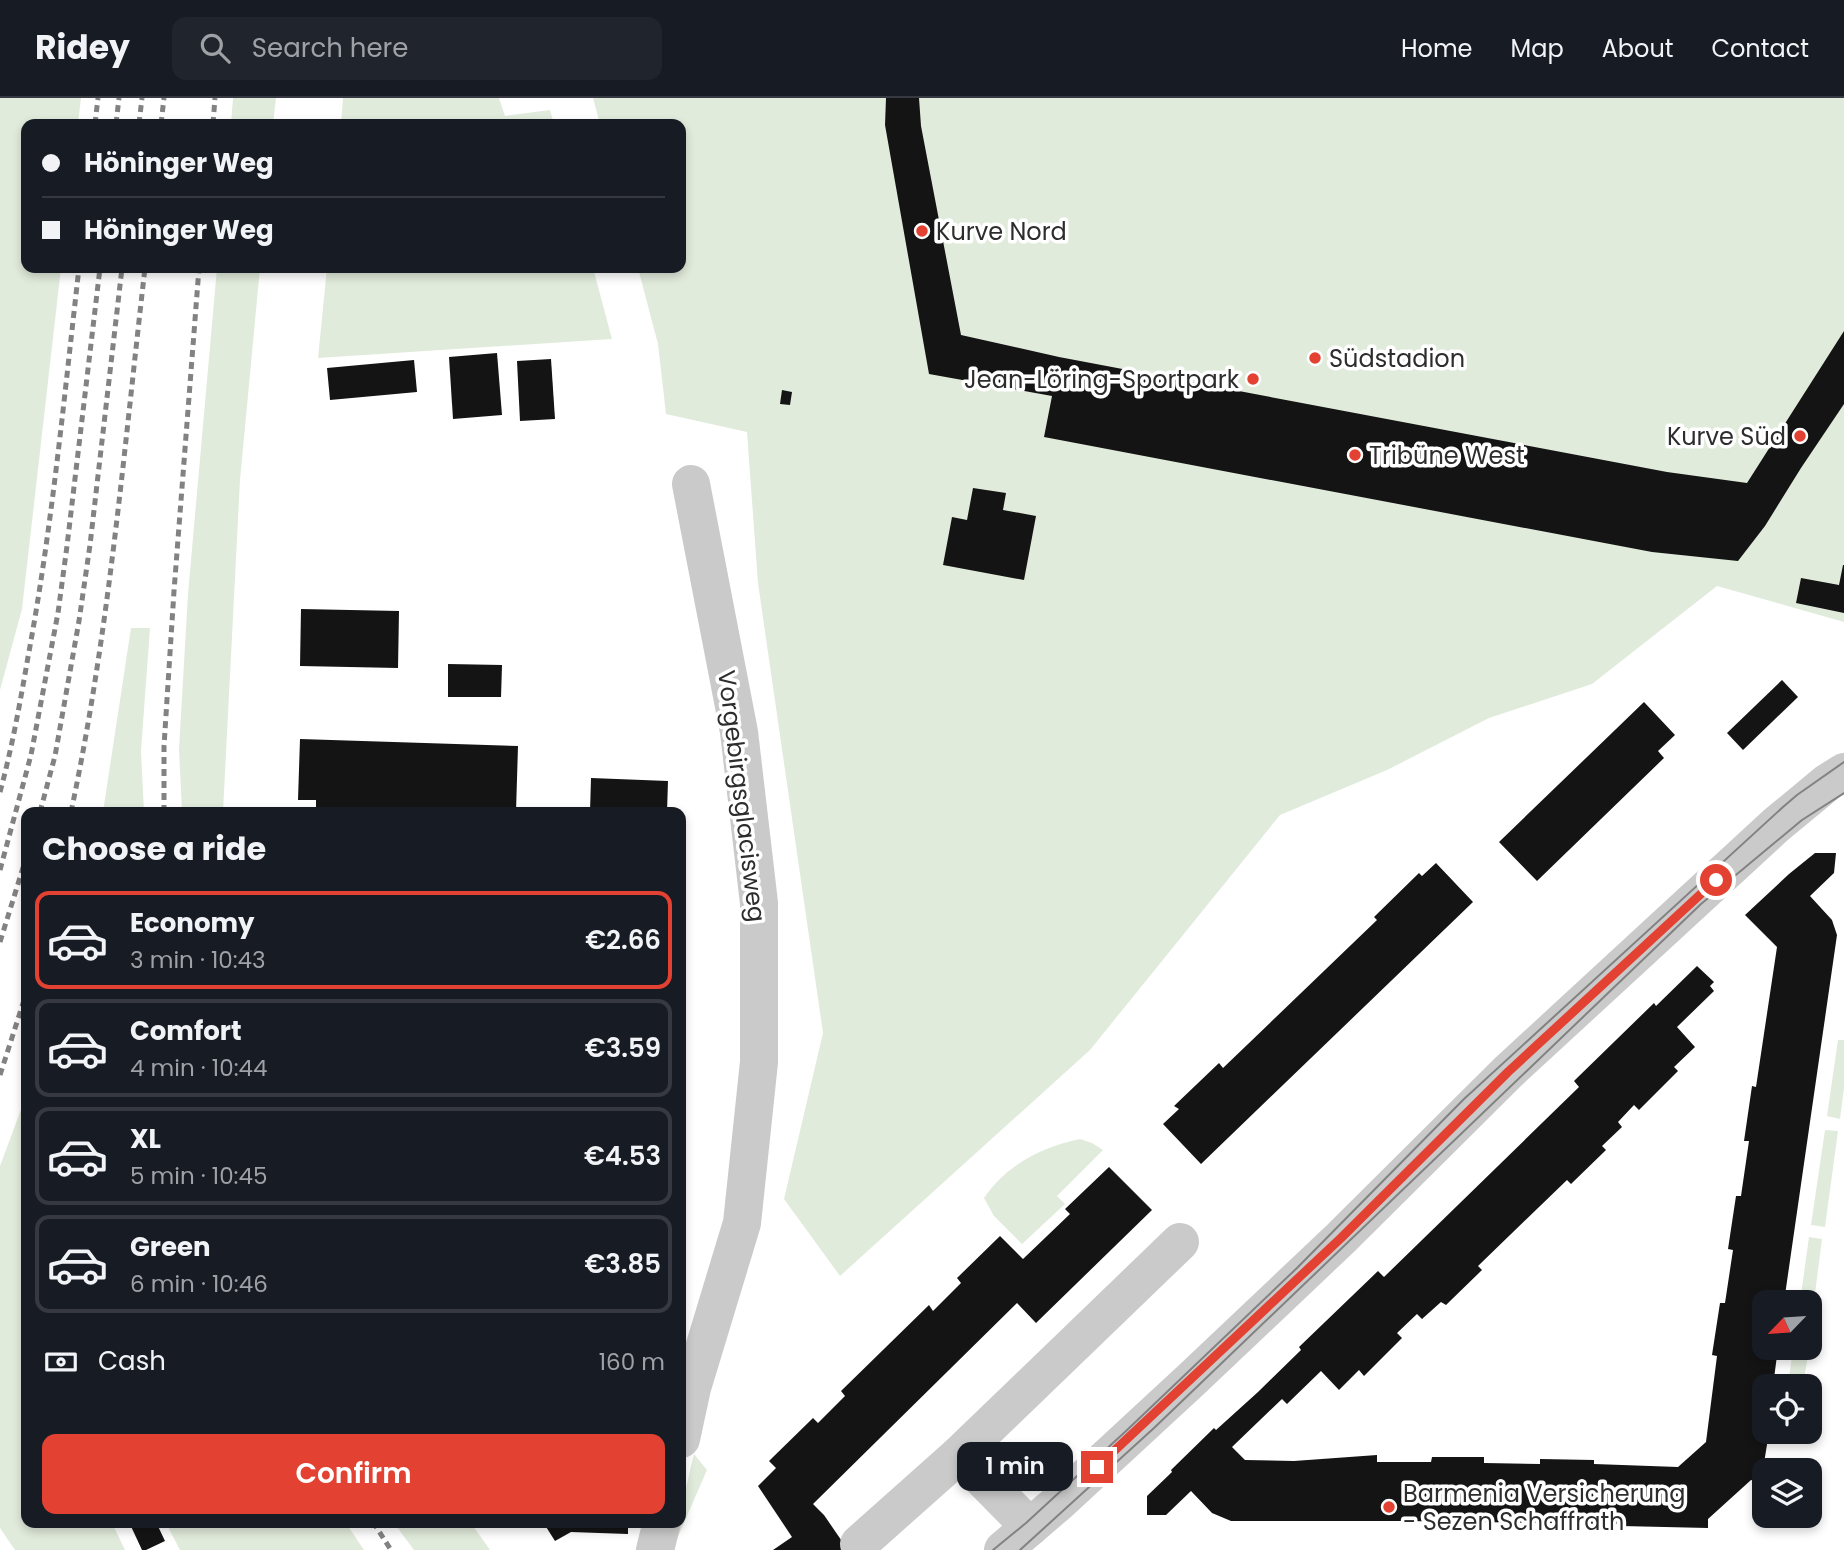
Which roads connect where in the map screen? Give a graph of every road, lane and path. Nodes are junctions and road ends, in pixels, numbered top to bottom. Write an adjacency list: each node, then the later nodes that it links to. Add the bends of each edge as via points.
1 (691, 484): 4 (street, Vorgebirgsglacisweg, via 739,732 759,903 760,1062 742,1223)
2 (1844, 772): 7 (street, via 1776,825 1518,1063)
3 (1180, 1242): 5 (street)
4 (687, 1385)
5 (959, 1455): 7 (street); 8 (street)
6 (660, 1528): 9 (street)
7 (1020, 1543)
8 (859, 1544)
9 (655, 1550)

